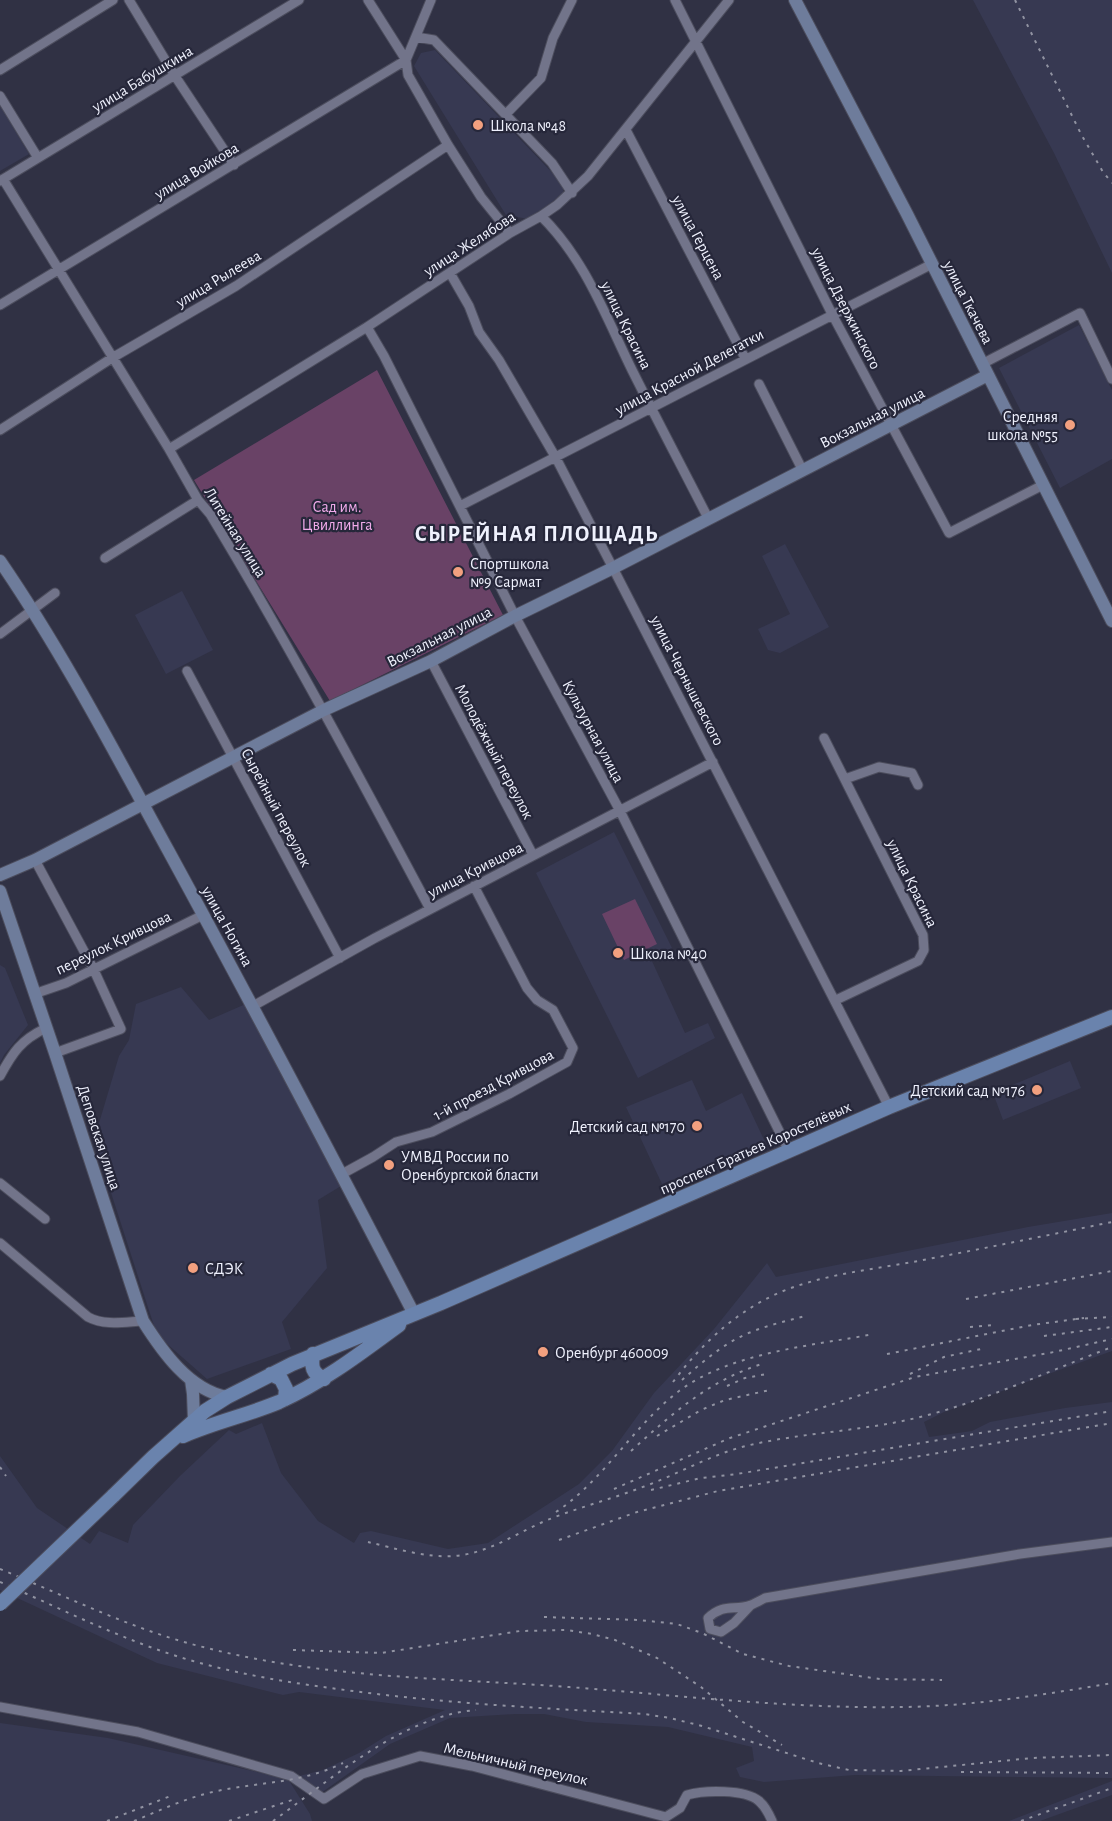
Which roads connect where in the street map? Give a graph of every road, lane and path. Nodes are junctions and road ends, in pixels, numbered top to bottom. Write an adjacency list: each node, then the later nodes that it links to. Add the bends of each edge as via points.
1 (113, 0): 13 (street)
2 (129, 0): 14 (street)
3 (299, 0): 14 (street, улица Бабушкина)
4 (368, 0): 12 (street)
5 (431, 0): 10 (street)
6 (572, 0): 16 (street, via 553,38 542,78)
7 (675, 0): 11 (street, улица Дзержинского)
8 (729, 0): 11 (street, улица Желябова)
9 (795, 0): 25 (street, улица Ткачева)
10 (416, 37): 12 (street); 16 (street, via 434,40)
11 (696, 42): 17 (street, улица Желябова); 29 (street, улица Дзержинского)
12 (406, 60): 18 (street, via 408,75); 20 (street, улица Войкова)
13 (0, 70)
14 (175, 76): 19 (street, улица Бабушкина); 20 (street)
15 (0, 96): 19 (street)
16 (506, 114): 22 (street, via 552,163)
17 (626, 130): 22 (street, улица Желябова); 32 (street, улица Герцена)
18 (448, 145): 24 (street); 31 (street, улица Рылеева, via 236,286)
19 (38, 158): 21 (street, улица Бабушкина)
20 (234, 165): 26 (street, улица Войкова)
21 (2, 180): 26 (street, Литейная улица)
22 (572, 193): 23 (street, улица Желябова)
23 (542, 216): 24 (street, улица Желябова); 36 (street, улица Красина, via 568,246 588,278)
24 (510, 233): 27 (street, улица Желябова)
25 (932, 264): 29 (street, улица Красной Делегатки); 33 (street, улица Ткачева)
26 (58, 269): 28 (street, улица Войкова); 31 (street, Литейная улица)
27 (450, 273): 30 (street, улица Желябова); 40 (street, улица Чернышевского, via 479,332)
28 (0, 304)
29 (832, 314): 32 (street, улица Красной Делегатки); 37 (street, улица Дзержинского)
30 (367, 327): 39 (street, улица Желябова); 44 (street, Культурная улица)
31 (112, 358): 38 (street, улица Рылеева); 39 (street, Литейная улица)
32 (745, 358): 36 (street, улица Красной Делегатки)
33 (985, 370): 34 (street, via 1080,313); 37 (street, Вокзальная улица); 42 (street, улица Ткачева)
34 (1112, 379)
35 (759, 384): 41 (street)
36 (651, 409): 40 (street, улица Красной Делегатки); 45 (street, улица Красина)
37 (892, 425): 41 (street, Вокзальная улица); 42 (street, улица Дзержинского, via 949,533)
38 (0, 430)
39 (169, 449): 43 (street, Литейная улица)
40 (556, 458): 44 (street, улица Красной Делегатки); 48 (street, улица Чернышевского)
41 (803, 471): 45 (street, Вокзальная улица)
42 (1042, 485): 52 (street, улица Ткачева)
43 (198, 500): 46 (street); 56 (street, Литейная улица, via 216,524)
44 (460, 506): 51 (street, Культурная улица)
45 (708, 518): 48 (street, Вокзальная улица)
46 (105, 558)
47 (0, 561): 50 (street, улица Ногина)
48 (614, 568): 51 (street, Вокзальная улица); 59 (street, улица Чернышевского)
49 (56, 593): 50 (street)
50 (33, 609): 53 (street); 62 (street, улица Ногина)
51 (515, 616): 54 (street, Вокзальная улица); 63 (street, Культурная улица)
52 (1112, 621)
53 (0, 634)
54 (431, 661): 56 (street, Вокзальная улица); 64 (street, Молодёжный переулок)
55 (187, 671): 58 (street, Сырейный переулок)
56 (324, 710): 58 (street, Вокзальная улица); 69 (street, Литейная улица)
57 (824, 738): 60 (street, улица Красина)
58 (234, 758): 62 (street, Вокзальная улица); 71 (street, Сырейный переулок)
59 (713, 762): 63 (street, улица Кривцова); 74 (street, улица Чернышевского)
60 (845, 779): 61 (street, via 879,768 912,773); 74 (street, улица Красина, via 923,935 924,950 918,961)
61 (918, 785)
62 (143, 804): 65 (street, Вокзальная улица); 70 (street, улица Ногина)
63 (619, 809): 64 (street, улица Кривцова); 81 (street, Культурная улица)
64 (533, 855): 67 (street, улица Кривцова)
65 (34, 860): 66 (street, Вокзальная улица); 72 (street)
66 (0, 876)
67 (474, 886): 69 (street, улица Кривцова); 82 (street, 1-й проезд Кривцова, via 527,988 553,1010 573,1048 567,1062 432,1132 396,1142)
68 (0, 891): 73 (street, Деповская улица)
69 (430, 909): 71 (street, улица Кривцова)
70 (203, 915): 72 (street, переулок Кривцова); 75 (street, улица Ногина)
71 (340, 958): 75 (street, улица Кривцова)
72 (93, 968): 73 (street, переулок Кривцова); 78 (street, via 121,1029)
73 (34, 994): 77 (street, Деповская улица)
74 (836, 1000): 80 (street, улица Чернышевского)
75 (253, 1006): 82 (street, улица Ногина)
76 (1112, 1017): 80 (main road, проспект Братьев Коростелёвых)
77 (46, 1028): 78 (street, Деповская улица); 79 (street, via 20,1044)
78 (55, 1053): 87 (street, Деповская улица)
79 (0, 1076)
80 (889, 1107): 81 (main road, проспект Братьев Коростелёвых)
81 (789, 1151): 86 (main road, проспект Братьев Коростелёвых)
82 (342, 1174): 86 (street, улица Ногина)
83 (0, 1184): 84 (street)
84 (45, 1220)
85 (0, 1243): 87 (street, via 97,1322)
86 (414, 1314): 88 (main road, проспект Братьев Коростелёвых); 90 (main road, проспект Братьев Коростелёвых)
87 (142, 1321): 91 (street, Деповская улица)
88 (313, 1354): 89 (main road, проспект Братьев Коростелёвых); 90 (main road, via 311,1365 315,1374)
89 (271, 1374): 92 (main road, проспект Братьев Коростелёвых); 93 (main road, via 281,1378)
90 (324, 1379): 93 (main road, проспект Братьев Коростелёвых)
91 (191, 1380): 92 (street, Деповская улица, via 206,1391); 94 (street)
92 (227, 1397): 94 (main road, проспект Братьев Коростелёвых)
93 (285, 1399): 95 (main road, проспект Братьев Коростелёвых)
94 (194, 1421): 95 (main road, проспект Братьев Коростелёвых)
95 (173, 1440): 97 (main road, проспект Братьев Коростелёвых, bridge)
96 (1112, 1542): 98 (street, via 765,1598)
97 (0, 1604)
98 (750, 1606)
99 (0, 1707): 100 (street, Мельничный переулок, via 160,1738 291,1776 324,1799 362,1774 420,1756 666,1817 680,1808 687,1795 741,1793 758,1800)
100 (772, 1821)

